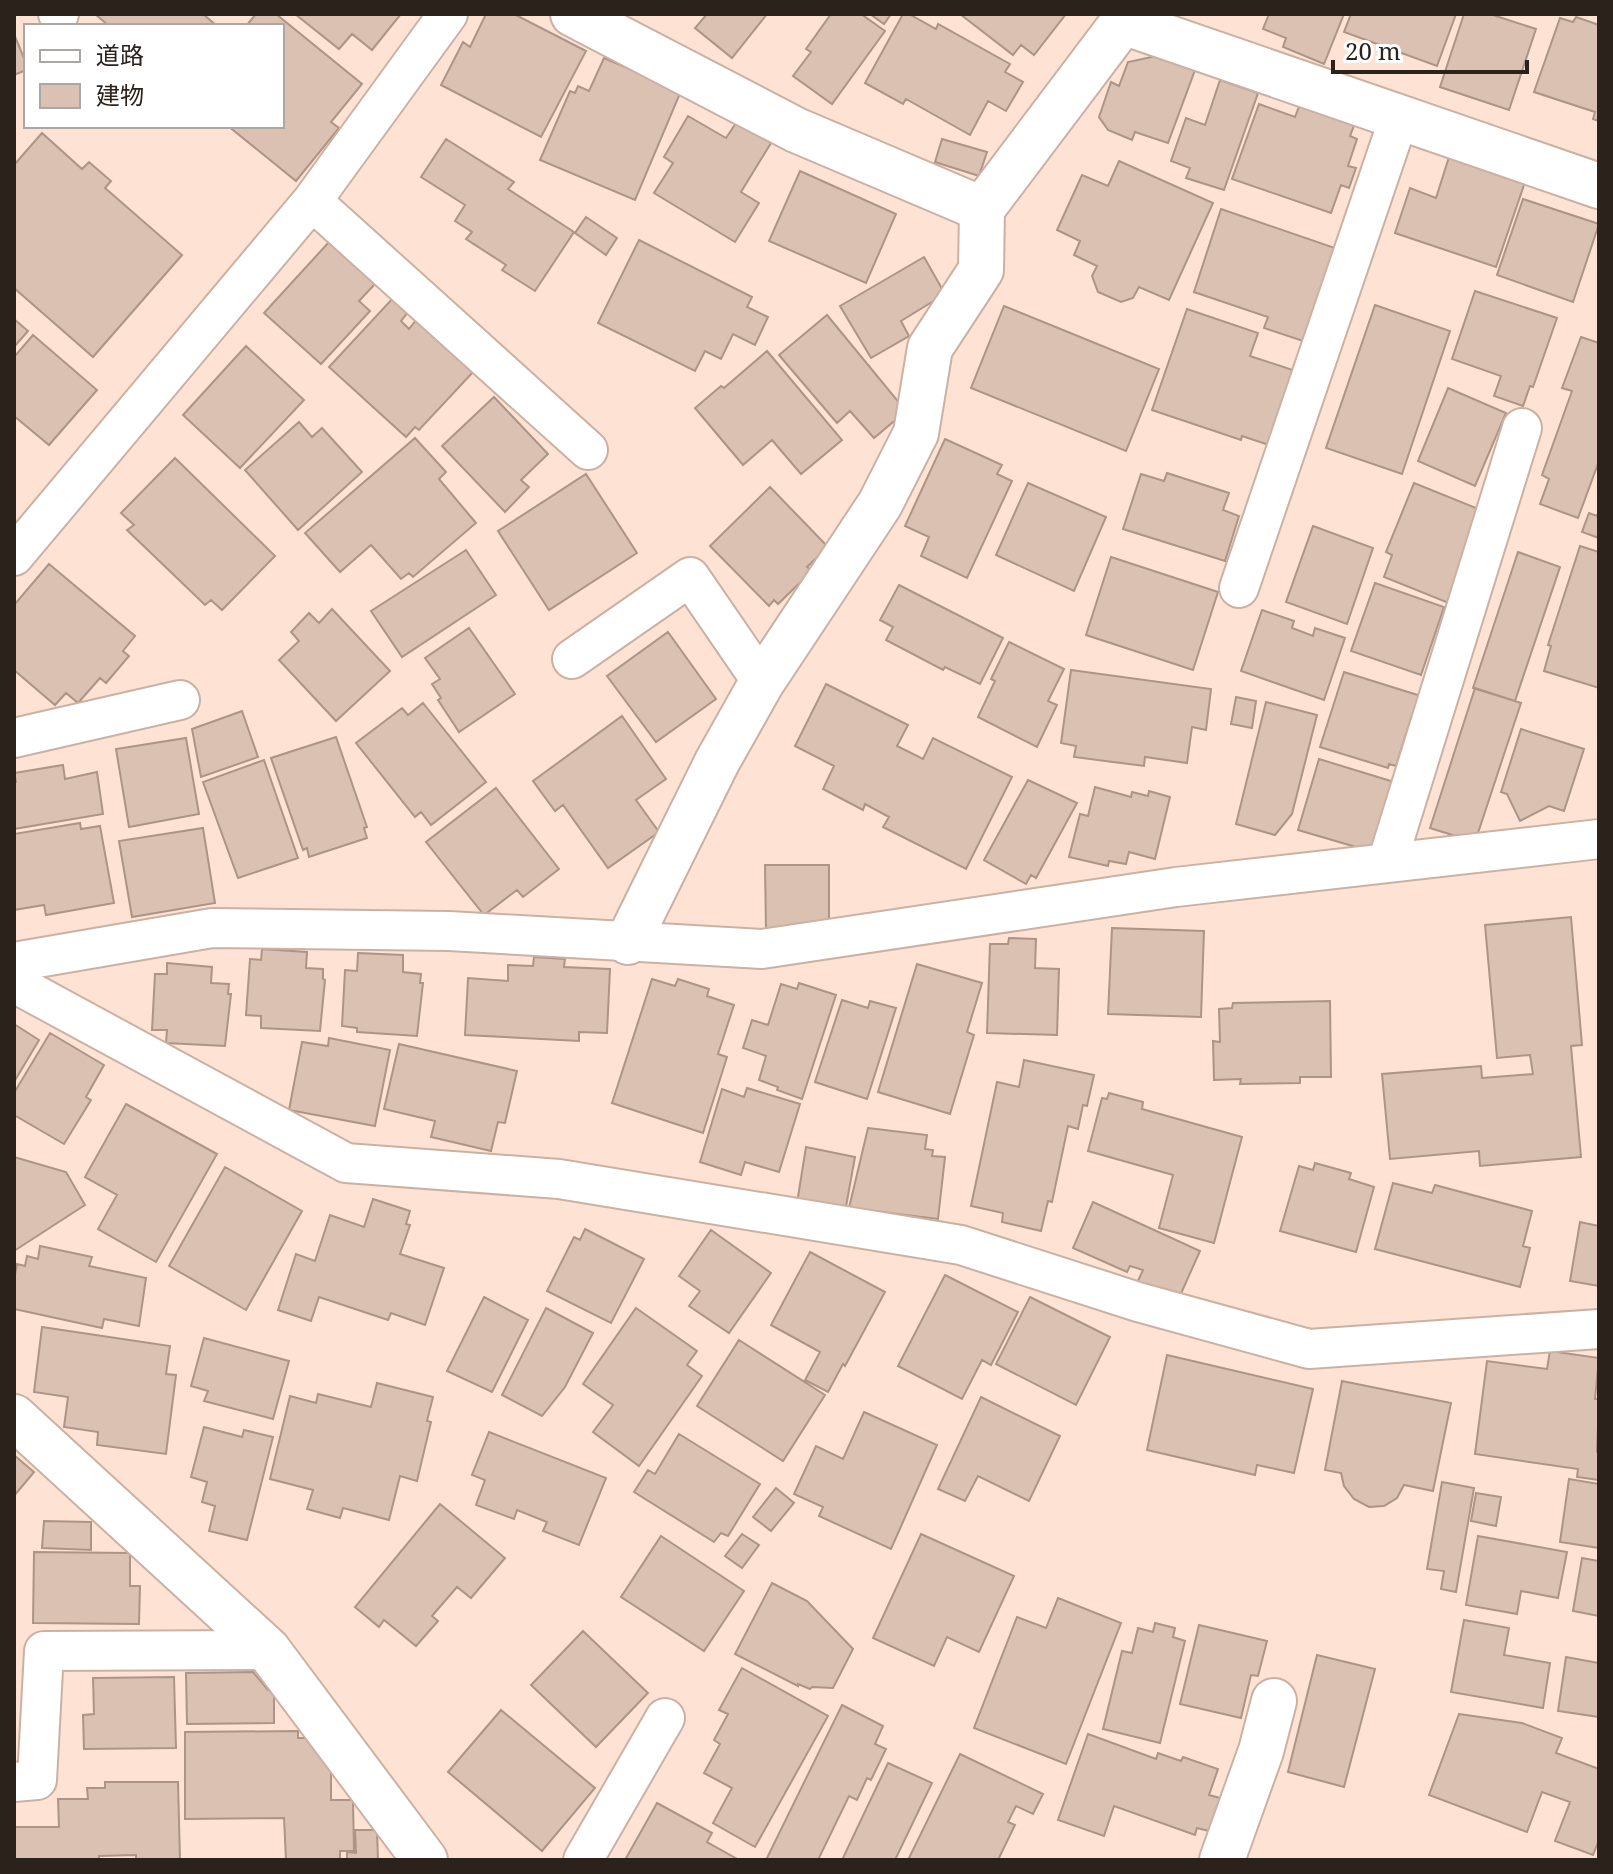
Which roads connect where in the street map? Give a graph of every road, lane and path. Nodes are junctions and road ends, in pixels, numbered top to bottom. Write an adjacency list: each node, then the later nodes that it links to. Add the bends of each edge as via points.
1 (448, 14): 5 (lane)
2 (573, 14): 6 (street, via 796,130)
3 (1400, 115): 4 (street); 6 (street, via 1123,22); 10 (lane)
4 (1599, 186)
5 (312, 201): 8 (lane); 9 (lane)
6 (982, 209): 12 (street, via 981,270 930,348 916,433 880,504)
7 (1522, 428): 16 (lane)
8 (588, 450)
9 (14, 556)
10 (1239, 588)
11 (572, 659): 12 (lane, via 690,577)
12 (762, 682): 17 (street)
13 (180, 700): 14 (lane)
14 (14, 738)
15 (1599, 839): 16 (lane)
16 (1387, 863): 17 (lane, via 1176,887 762,949)
17 (628, 942): 18 (lane, via 449,931 212,928)
18 (14, 962)
19 (14, 983): 20 (lane, via 346,1163 559,1179 961,1245 1309,1349)
20 (1599, 1329)
21 (14, 1417): 22 (street)
22 (268, 1650): 25 (lane, via 44,1651 37,1780); 26 (street)
23 (1274, 1701): 28 (street)
24 (665, 1718): 27 (lane)
25 (14, 1782)
26 (425, 1860)
27 (583, 1860)
28 (1222, 1860)

